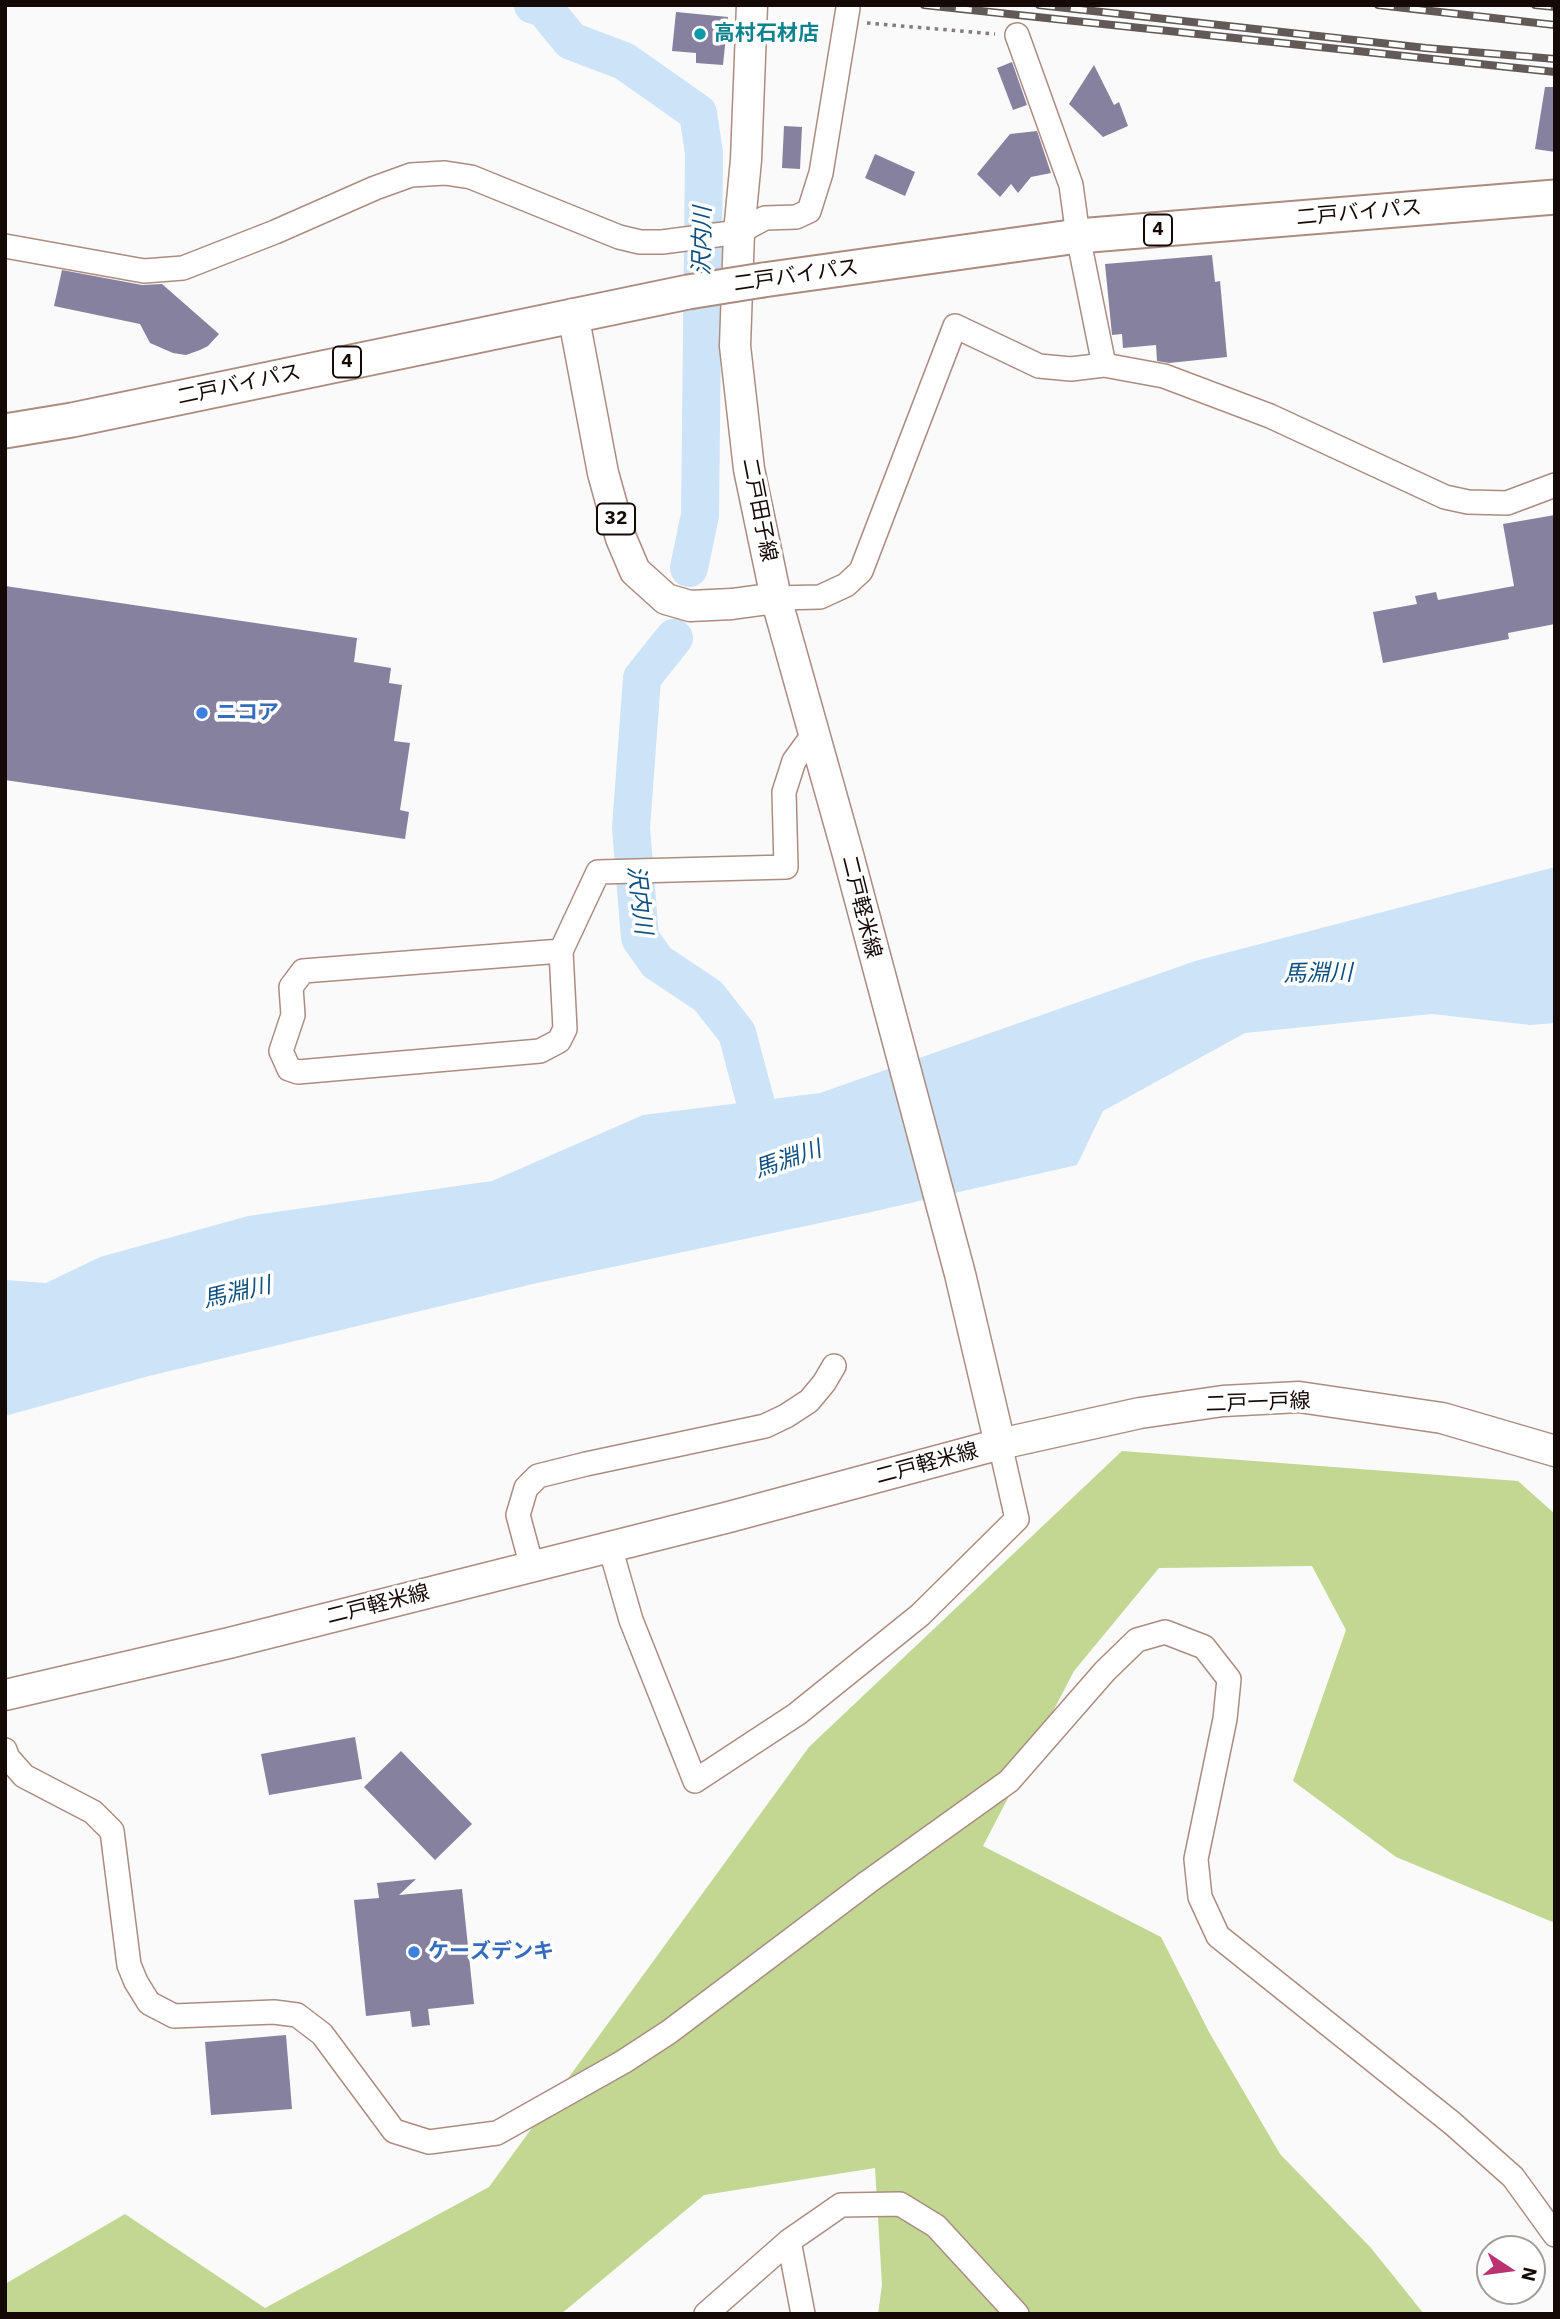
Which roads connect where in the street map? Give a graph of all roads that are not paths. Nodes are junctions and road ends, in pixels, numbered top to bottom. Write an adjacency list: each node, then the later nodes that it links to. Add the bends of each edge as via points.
1 (752, 5): 5 (main road, 二戸田子線, via 746,160)
2 (847, 15): 5 (street, via 821,173 809,211 796,217 765,218)
3 (1017, 35): 6 (street, via 1071,185)
4 (1555, 197): 6 (highway, 二戸バイパス / 4)
5 (738, 232): 7 (street, via 640,242 471,177 445,173 411,175 375,188 183,268 144,271); 12 (main road, 二戸田子線, via 735,346 749,469)
6 (1078, 236): 8 (highway, 二戸バイパス / 4, bridge, via 763,279); 9 (street)
7 (5, 246)
8 (573, 314): 10 (highway, 二戸バイパス / 4); 12 (main road, 32, via 603,473 635,571 666,599 691,606)
9 (1104, 365): 11 (street, via 1164,376 1258,412 1445,497 1507,503); 12 (street, via 1039,366 955,326 861,571 846,585 820,597)
10 (5, 431)
11 (1555, 485)
12 (776, 598): 13 (main road, 二戸軽米線)
13 (814, 735): 14 (street, via 794,761 784,792 786,867 598,872); 16 (main road, 二戸軽米線, via 960,1274)
14 (561, 951): 14 (street, via 303,971 291,987 293,1014 281,1051 289,1069 298,1072 540,1051 559,1041 565,1029)
15 (834, 1366): 19 (street, via 808,1401 765,1426 538,1476 526,1488 518,1516)
16 (1000, 1444): 17 (main road, 二戸一戸線, via 1140,1413 1223,1401 1299,1398 1442,1418); 18 (main road, 二戸軽米線); 18 (street, via 1017,1519 920,1615 797,1714 695,1782 631,1620)
17 (1555, 1451)
18 (610, 1547): 19 (main road, 二戸軽米線)
19 (532, 1567): 20 (main road, 二戸軽米線)
20 (5, 1695)
21 (5, 1750): 22 (street, via 24,1776 93,1812 112,1831 129,1965 149,2003 174,2016 297,2015 323,2034 394,2131 429,2142 497,2133 669,2032 1009,1781 1137,1640 1165,1632 1204,1647 1229,1679 1196,1859 1200,1898 1218,1936 1513,2177)
22 (1555, 2235)
23 (789, 2241): 24 (street); 25 (street); 26 (street, via 841,2205 900,2204 936,2226)
24 (706, 2314)
25 (803, 2314)
26 (1017, 2314)

